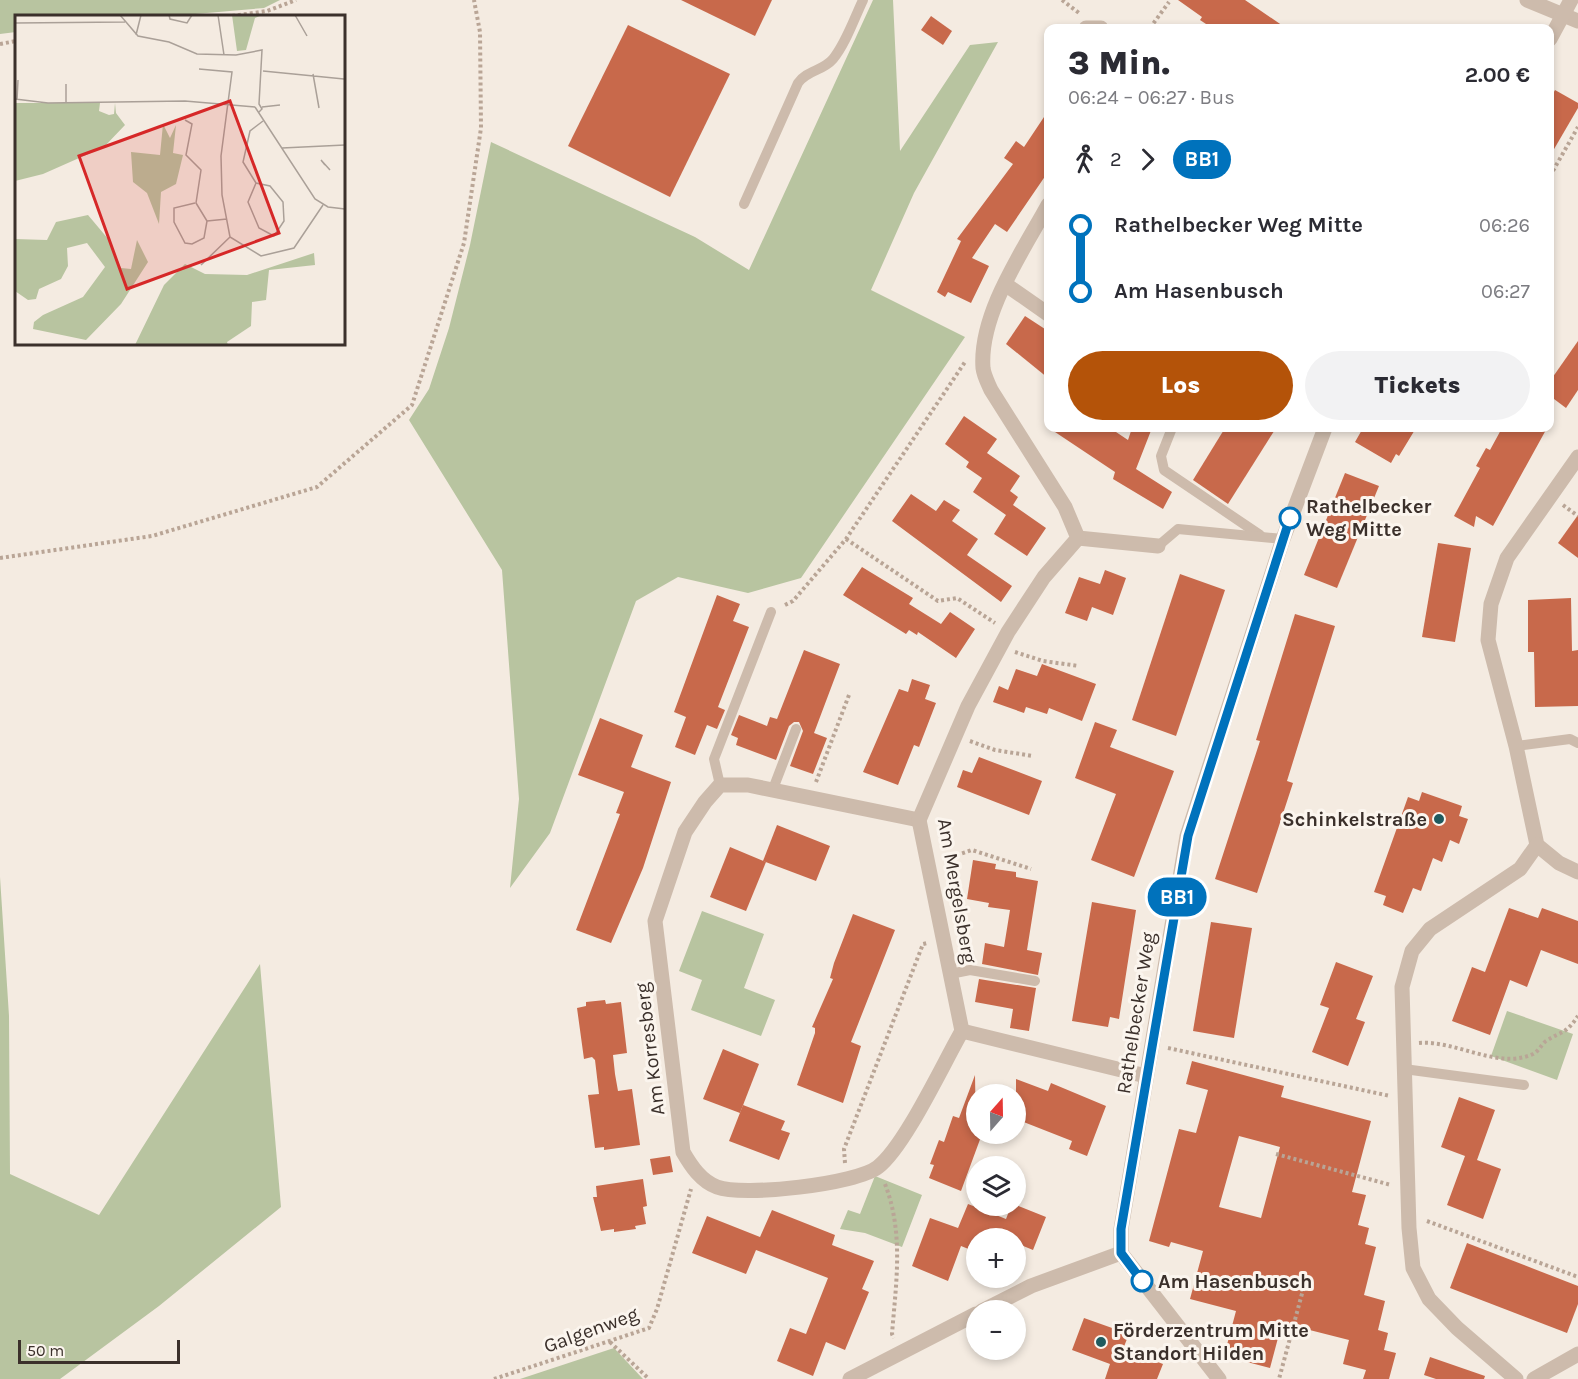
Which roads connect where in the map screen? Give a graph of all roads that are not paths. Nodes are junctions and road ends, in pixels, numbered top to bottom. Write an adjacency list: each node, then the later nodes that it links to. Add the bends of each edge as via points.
1 (863, 0): 6 (lane, via 833,59 798,82)
2 (1527, 0): 4 (street)
3 (1571, 0): 4 (street)
4 (1571, 18): 5 (street)
5 (1554, 35)
6 (744, 204)
7 (1044, 212): 8 (street)
8 (1005, 284): 9 (street); 14 (street, via 987,332 983,371 1065,507)
9 (1044, 311)
10 (1170, 432): 13 (lane, via 1161,456 1164,470)
11 (1323, 432): 15 (street, Rathelbecker Weg)
12 (1578, 457): 20 (street, via 1507,558 1491,604 1488,640)
13 (1260, 535): 15 (lane); 16 (lane, via 1178,529)
14 (1078, 538): 16 (street); 23 (street, Am Mergelsberg, via 1044,577 1004,638 955,735)
15 (1283, 539): 30 (street, Rathelbecker Weg, via 1188,836)
16 (1158, 546)
17 (771, 612): 21 (lane, via 714,759)
18 (796, 729): 22 (lane)
19 (1578, 743): 20 (lane, via 1570,739)
20 (1516, 746): 24 (street)
21 (720, 785): 22 (street); 28 (street, Am Korresberg, via 686,832 655,921 683,1152 690,1166 714,1186 749,1192 847,1179 877,1168 895,1149)
22 (773, 789): 23 (street)
23 (919, 820): 26 (street, Am Mergelsberg)
24 (1537, 845): 25 (street); 29 (street, via 1520,869 1430,929 1412,951 1402,987)
25 (1578, 872)
26 (950, 974): 27 (lane, via 970,970); 28 (street, Am Mergelsberg)
27 (1035, 981)
28 (962, 1031): 30 (street)
29 (1404, 1069): 31 (lane); 38 (street, via 1413,1268 1430,1299)
30 (1146, 1076): 32 (street, Rathelbecker Weg, via 1121,1229)
31 (1524, 1085)
32 (1121, 1253): 33 (street, via 1030,1286); 37 (street)
33 (1003, 1300)
34 (966, 1319): 36 (street)
35 (1578, 1354): 39 (street)
36 (850, 1379)
37 (1219, 1379)
38 (1516, 1379)
39 (1534, 1379)

